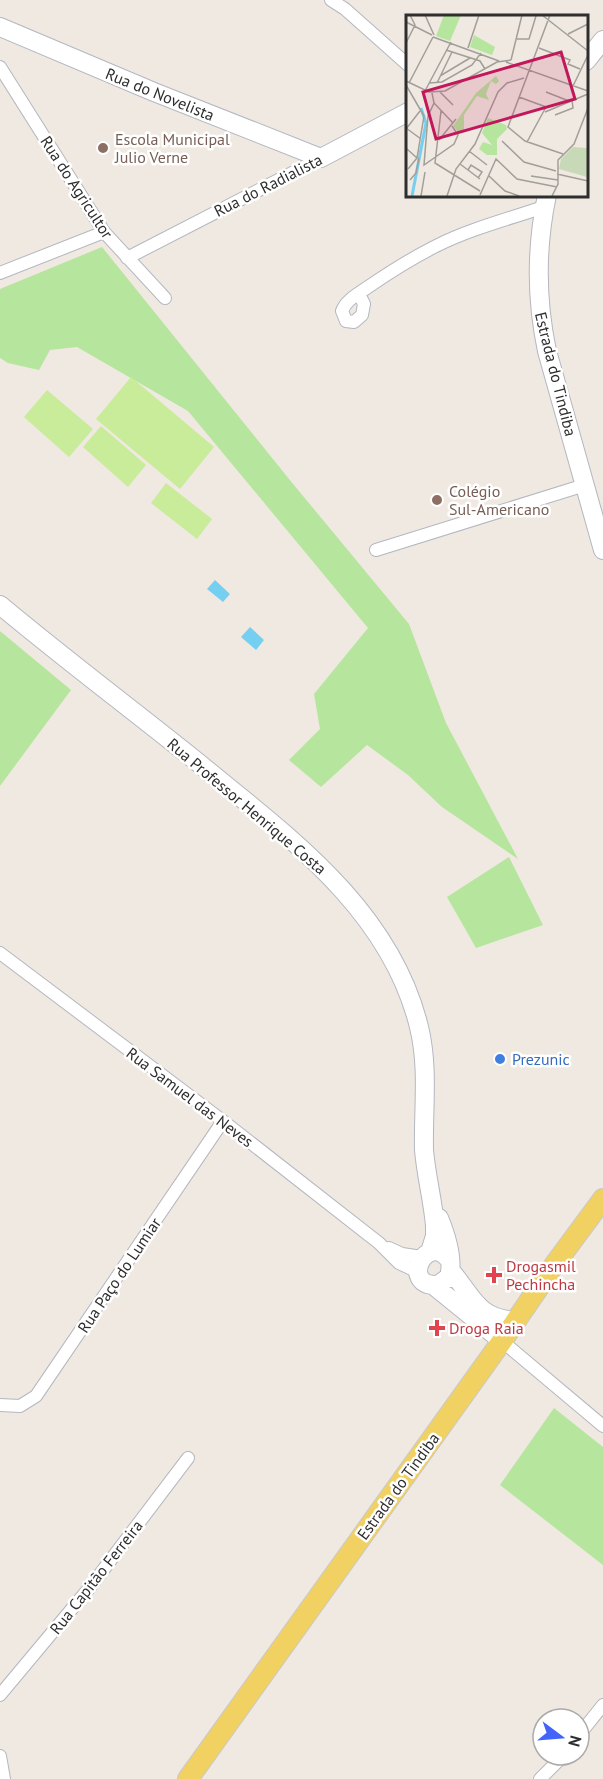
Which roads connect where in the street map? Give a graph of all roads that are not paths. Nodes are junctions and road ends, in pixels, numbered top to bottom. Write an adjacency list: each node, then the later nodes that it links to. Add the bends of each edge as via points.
1 (331, 0): 5 (street)
2 (0, 27): 8 (street, Rua do Novelista)
3 (603, 40): 4 (street)
4 (588, 59)
5 (406, 62)
6 (0, 67): 10 (street, Rua do Agricultor)
7 (406, 113): 8 (street, Rua do Radialista)
8 (321, 158): 11 (street, Rua do Radialista)
9 (545, 201): 13 (street, via 437,245); 15 (street, Estrada do Tindiba, via 538,293 541,320)
10 (104, 232): 11 (street, Rua do Agricultor); 12 (street)
11 (127, 258): 14 (street, Rua do Agricultor)
12 (0, 273)
13 (359, 294)
14 (165, 298)
15 (585, 485): 16 (street); 17 (street, Estrada do Tindiba)
16 (376, 550)
17 (603, 550)
18 (0, 605): 22 (street, Rua Professor Henrique Costa, via 280,829 328,874 374,927 409,995 420,1028 426,1091 424,1152)
19 (0, 953): 20 (street, Rua Samuel das Neves)
20 (223, 1121): 24 (street, Rua Samuel das Neves, via 379,1243 399,1263); 29 (street, Rua Paço do Lumiar, via 36,1396 20,1406)
21 (603, 1190): 23 (street, Estrada do Tindiba)
22 (433, 1202): 24 (street, Rua Professor Henrique Costa, via 435,1236); 25 (street, Rua Professor Henrique Costa, via 445,1235)
23 (597, 1207): 27 (main road, Estrada do Tindiba)
24 (423, 1261): 25 (street, via 441,1253); 26 (street, via 421,1279)
25 (450, 1266): 26 (street, via 446,1281); 27 (street, Rua Professor Henrique Costa, via 488,1315)
26 (433, 1286): 28 (street)
27 (517, 1321): 28 (main road, Estrada do Tindiba)
28 (502, 1341): 30 (street); 38 (main road, Estrada do Tindiba)
29 (0, 1405)
30 (603, 1426)
31 (188, 1458): 32 (street, Rua Capitão Ferreira, via 92,1586)
32 (0, 1695)
33 (603, 1705): 34 (street)
34 (591, 1720)
35 (0, 1756): 37 (street)
36 (552, 1767): 39 (street)
37 (4, 1779)
38 (188, 1779)
39 (540, 1779)

